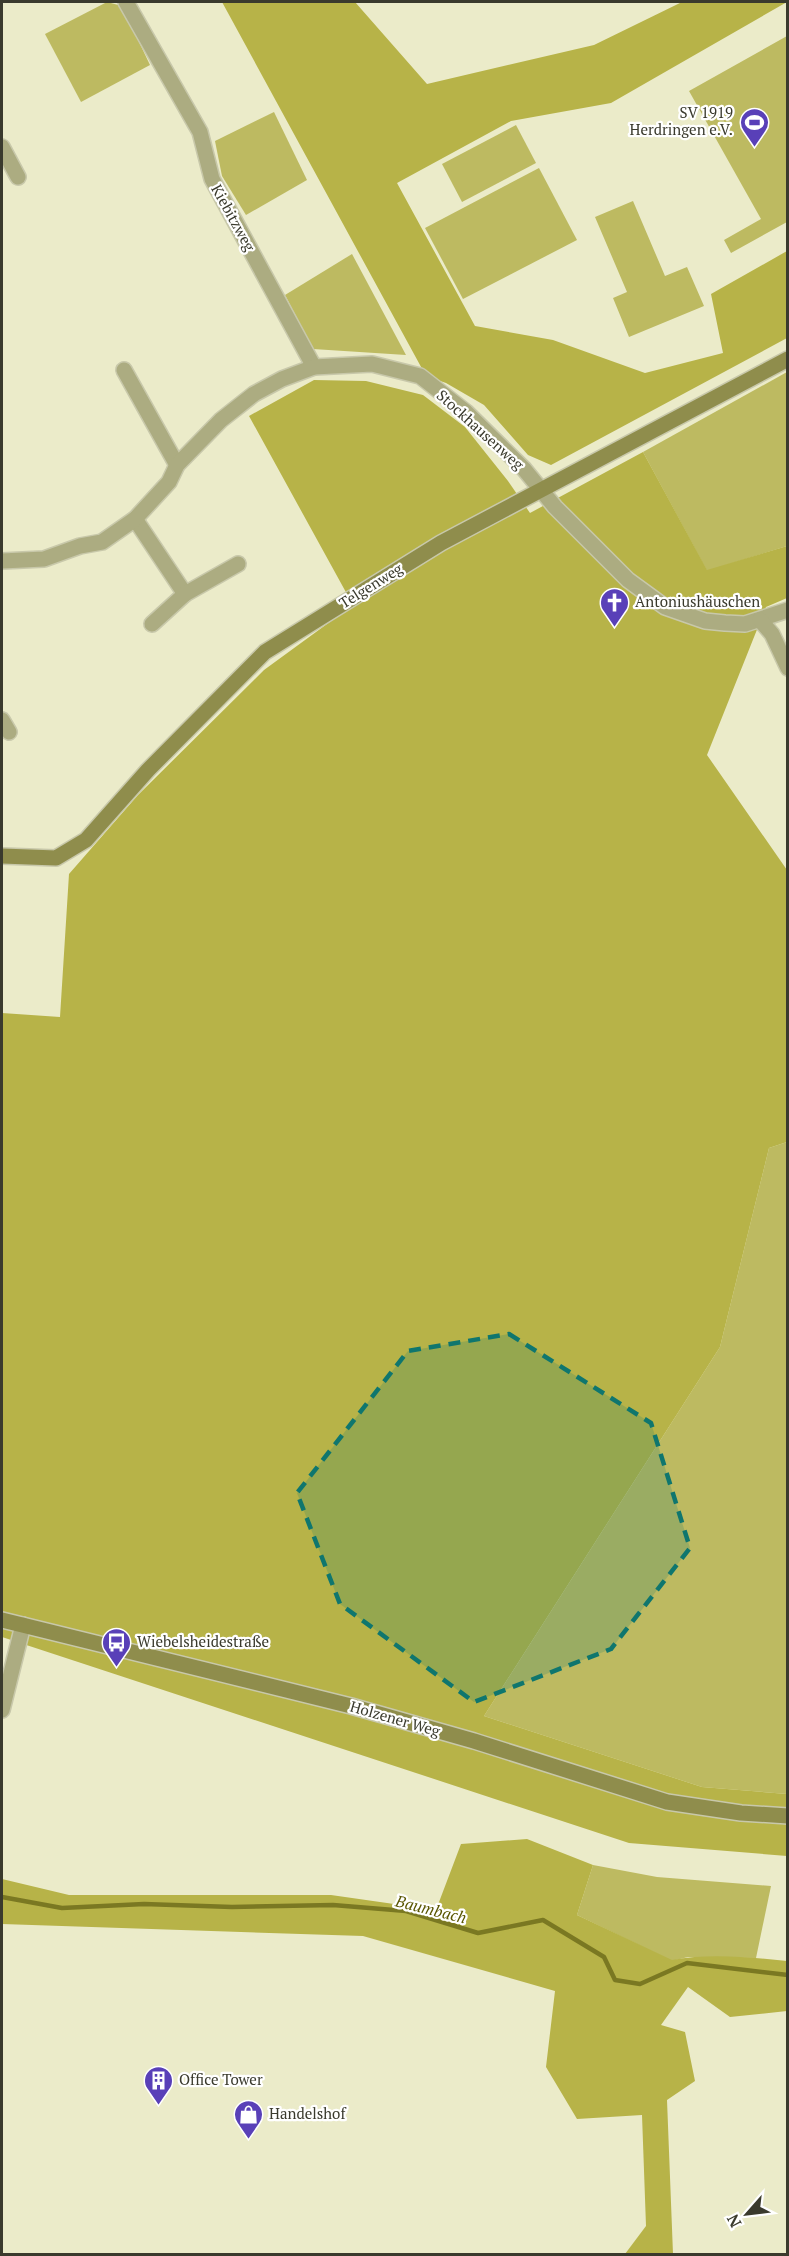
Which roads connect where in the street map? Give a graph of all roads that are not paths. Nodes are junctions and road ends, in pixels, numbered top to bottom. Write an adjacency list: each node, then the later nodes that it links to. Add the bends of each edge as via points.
1 (126, 2): 5 (street, Kiebitzweg, via 200,132 212,179)
2 (2, 147): 3 (street)
3 (18, 177)
4 (788, 359): 8 (main road, Telgenweg)
5 (314, 368): 7 (street, Stockhausenweg, via 254,394 221,420); 8 (street, Stockhausenweg, via 372,364 420,376 466,412)
6 (124, 370): 7 (street)
7 (177, 465): 9 (street, Stockhausenweg, via 169,482)
8 (542, 490): 14 (street, Stockhausenweg, via 628,580 665,607 725,624); 17 (main road, Telgenweg, via 441,543 265,652 148,770 86,840 56,858)
9 (135, 519): 10 (street, Stockhausenweg, via 102,542 44,559); 12 (street)
10 (2, 561)
11 (238, 564): 12 (street)
12 (185, 594): 15 (street)
13 (788, 610): 14 (street, Stockhausenweg)
14 (760, 620): 16 (street, via 772,634)
15 (152, 624)
16 (788, 668)
17 (2, 856)
18 (2, 1620): 19 (main road, Holzener Weg)
19 (22, 1625): 20 (street); 21 (main road, Holzener Weg, via 351,1706 667,1802)
20 (2, 1710)
21 (788, 1816)

